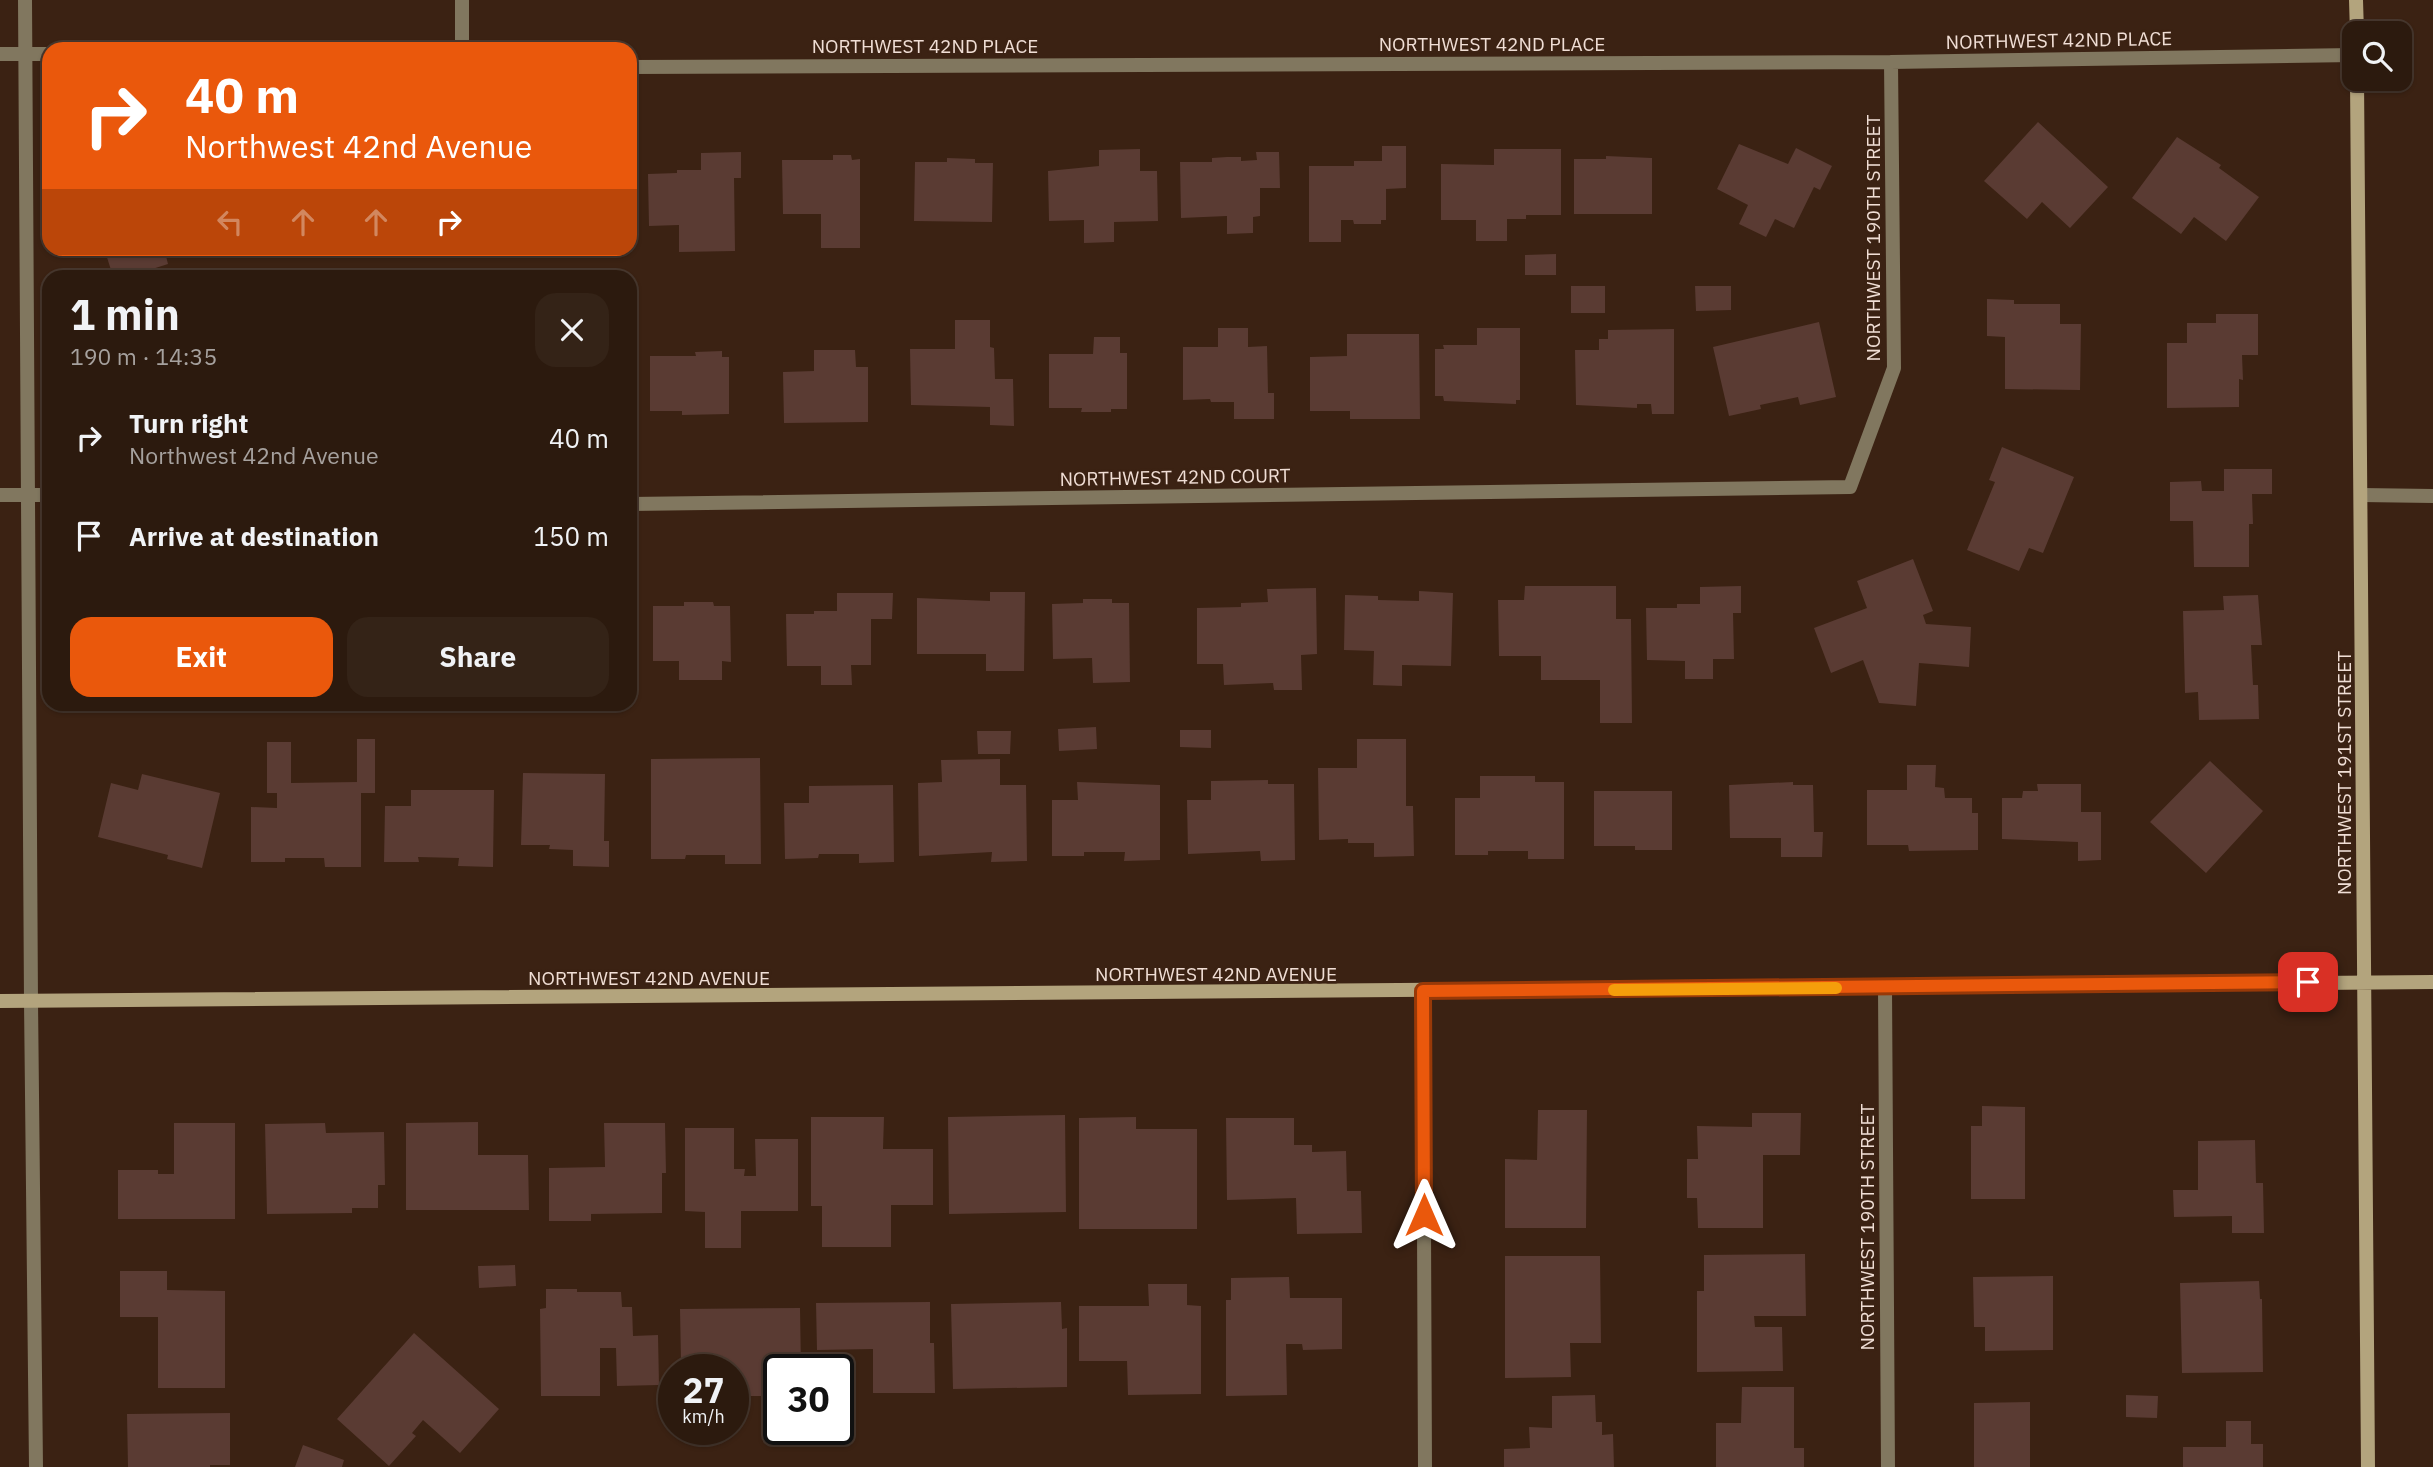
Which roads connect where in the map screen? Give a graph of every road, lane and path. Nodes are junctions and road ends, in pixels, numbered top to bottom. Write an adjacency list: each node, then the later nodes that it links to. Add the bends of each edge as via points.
1 (25, 0): 7 (street)
2 (462, 0): 5 (street)
3 (2356, 0): 4 (street)
4 (2357, 21)
5 (462, 42)
6 (0, 54): 7 (street)
7 (25, 54): 8 (street); 15 (street)
8 (42, 54)
9 (2342, 55): 10 (street, NORTHWEST 42ND PLACE)
10 (1891, 62): 11 (street, NORTHWEST 42ND PLACE); 13 (street, NORTHWEST 190TH STREET, via 1894,368 1850,487)
11 (637, 67)
12 (2357, 91): 17 (street, NORTHWEST 191ST STREET)
13 (1720, 490): 19 (street, NORTHWEST 42ND COURT)
14 (0, 495): 15 (street)
15 (28, 495): 16 (street); 24 (street)
16 (42, 495)
17 (2361, 495): 18 (street); 20 (street, NORTHWEST 191ST STREET)
18 (2433, 496)
19 (637, 503)
20 (2365, 982): 21 (street, NORTHWEST 42ND AVENUE); 22 (street, NORTHWEST 42ND AVENUE); 29 (street, NORTHWEST 191ST STREET)
21 (2433, 982)
22 (1885, 988): 23 (street, NORTHWEST 42ND AVENUE); 28 (street, NORTHWEST 190TH STREET)
23 (1423, 991): 24 (street, NORTHWEST 42ND AVENUE); 27 (street)
24 (31, 1001): 25 (street, NORTHWEST 42ND AVENUE); 26 (street)
25 (0, 1002)
26 (36, 1467)
27 (1425, 1467)
28 (1888, 1467)
29 (2368, 1467)

